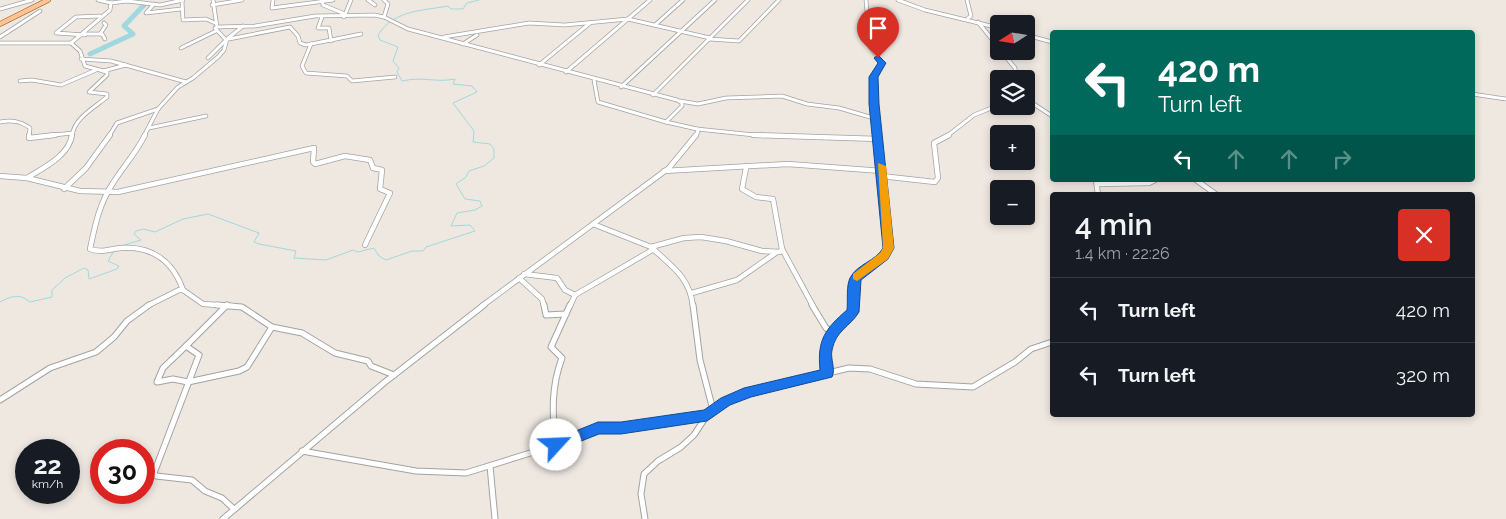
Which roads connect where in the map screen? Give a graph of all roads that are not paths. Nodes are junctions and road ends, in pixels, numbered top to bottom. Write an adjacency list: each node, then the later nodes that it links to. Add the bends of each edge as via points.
1 (32, 0): 24 (street)
2 (48, 0): 36 (main road)
3 (98, 0): 21 (street)
4 (241, 0): 20 (street)
5 (273, 0): 19 (street, via 272,8)
6 (333, 0): 19 (street)
7 (351, 0): 28 (street)
8 (368, 0): 23 (street)
9 (384, 0): 30 (street, via 388,4)
10 (650, 0): 32 (street)
11 (683, 0): 37 (street)
12 (715, 0): 41 (street)
13 (748, 0): 49 (street)
14 (778, 0): 49 (street, via 739,41)
15 (866, 0): 83 (street, via 870,47 882,63 874,77)
16 (898, 0): 31 (street, via 925,10)
17 (967, 0): 31 (street)
18 (182, 1): 22 (street); 25 (street)
19 (322, 1): 28 (street)
20 (212, 2): 40 (street)
21 (111, 3): 22 (street); 27 (street, via 110,10)
22 (154, 4): 25 (street, via 146,13)
23 (375, 4)
24 (1, 8)
25 (182, 9): 40 (street, via 183,20 206,19)
26 (40, 11): 46 (street)
27 (102, 16): 42 (street); 42 (street, via 76,17 56,33)
28 (345, 16): 29 (street); 30 (street)
29 (322, 17): 39 (street); 53 (street, via 318,28 329,28)
30 (384, 17): 47 (street, via 408,30)
31 (969, 18): 33 (street)
32 (628, 19): 34 (street); 37 (street); 68 (street)
33 (976, 21): 38 (street); 48 (street)
34 (591, 22): 47 (street, via 565,25 529,23); 64 (street)
35 (104, 23): 43 (street, via 106,25)
36 (0, 24)
37 (655, 24): 41 (street)
38 (990, 25)
39 (243, 26): 40 (street); 52 (street)
40 (216, 27): 52 (street); 59 (street)
41 (682, 31): 49 (street); 73 (street)
42 (79, 34): 43 (street); 54 (street)
43 (100, 34): 51 (street)
44 (361, 34): 53 (street)
45 (476, 35): 58 (street)
46 (0, 37)
47 (442, 37): 58 (street)
48 (990, 37)
49 (709, 38): 75 (street)
50 (1035, 38): 55 (street)
51 (106, 39)
52 (227, 39): 57 (street, via 290,27 300,42); 60 (street); 72 (street, via 218,57)
53 (332, 41): 57 (street)
54 (71, 42): 56 (street); 61 (street, via 80,52)
55 (1050, 42)
56 (0, 43)
57 (311, 44): 69 (street, via 302,66 306,73 348,76 352,81)
58 (463, 44): 64 (street)
59 (181, 48)
60 (208, 58)
61 (81, 59): 62 (street); 66 (street, via 85,66)
62 (121, 62): 63 (street); 65 (street)
63 (128, 65): 65 (street); 72 (street)
64 (539, 65): 68 (street)
65 (110, 69): 67 (street)
66 (96, 70): 67 (street); 71 (street, via 61,85)
67 (103, 71): 88 (street, via 107,75 89,92 107,94 107,97 78,121)
68 (566, 72): 70 (street)
69 (395, 77)
70 (594, 80): 73 (street); 85 (street, via 598,102)
71 (20, 81)
72 (186, 82): 80 (street)
73 (621, 87): 75 (street)
74 (1475, 94): 76 (street)
75 (653, 95): 77 (street)
76 (1506, 99)
77 (677, 100): 83 (street, via 698,104 726,98 782,96); 85 (street, via 682,106)
78 (1035, 104): 81 (street)
79 (990, 109): 92 (street, via 974,115 934,143 938,178 935,182)
80 (158, 110): 86 (street); 98 (street, via 119,121 77,178)
81 (1050, 115)
82 (206, 116): 86 (street)
83 (877, 119): 89 (street)
84 (0, 122): 88 (street, via 17,120 28,126 29,138)
85 (666, 122): 87 (street)
86 (149, 128): 100 (street, via 127,166 112,184)
87 (697, 129): 89 (street, via 764,137); 91 (street, via 681,154)
88 (72, 133): 94 (street, via 71,141 57,160)
89 (879, 139): 92 (street)
90 (746, 168): 91 (street); 92 (street, via 788,164); 104 (street, via 742,189 756,197 773,199)
91 (664, 171): 101 (street)
92 (882, 173): 114 (street, via 889,248 884,256 859,274 855,280 853,312)
93 (0, 176): 94 (street)
94 (27, 178): 98 (street)
95 (1097, 182): 96 (street)
96 (1151, 182)
97 (1199, 182): 99 (street)
98 (62, 189): 100 (street)
99 (1213, 192)
100 (109, 194): 102 (street, via 314,148 315,164 345,156 370,160 373,168 382,170 380,189 390,193); 108 (street, via 94,222 90,249 103,253 119,248 156,252 167,263)
101 (593, 224): 103 (street); 106 (street)
102 (365, 245)
103 (654, 248): 105 (street, via 686,238 707,238); 109 (street, via 684,278); 110 (street)
104 (782, 249): 105 (street); 114 (street, via 813,307)
105 (777, 252): 109 (street, via 737,280)
106 (524, 274): 107 (street); 110 (street, via 557,278 565,290)
107 (519, 278): 112 (street, via 542,299 546,315); 118 (street)
108 (183, 290): 111 (street, via 203,304); 120 (street, via 150,304 96,352 50,368)
109 (692, 293): 121 (street, via 698,349)
110 (575, 295): 112 (street)
111 (227, 305): 113 (street, via 242,307); 116 (street)
112 (566, 314): 123 (street, via 552,347 562,358 554,383 552,411)
113 (272, 327): 118 (street, via 302,333 335,353 368,361 371,366); 119 (street, via 243,369 217,378)
114 (832, 332): 117 (street, via 825,351)
115 (1050, 343): 117 (street, via 1031,349 973,387 916,384 862,367)
116 (187, 345): 119 (street, via 186,348 199,355); 119 (street, via 163,368 157,382 173,379)
117 (827, 374): 121 (street, via 749,392)
118 (394, 375): 124 (street)
119 (188, 382): 126 (street, via 176,422 154,473 167,479 192,480)
120 (0, 400)
121 (713, 410): 122 (street)
122 (707, 415): 123 (street, via 621,428 598,428); 129 (street, via 681,448 658,461 644,474 640,485)
123 (556, 445): 125 (street)
124 (302, 452): 125 (street, via 416,471 460,473); 126 (street)
125 (490, 466): 128 (street)
126 (234, 508): 127 (street)
127 (223, 519)
128 (495, 519)
129 (645, 519)

